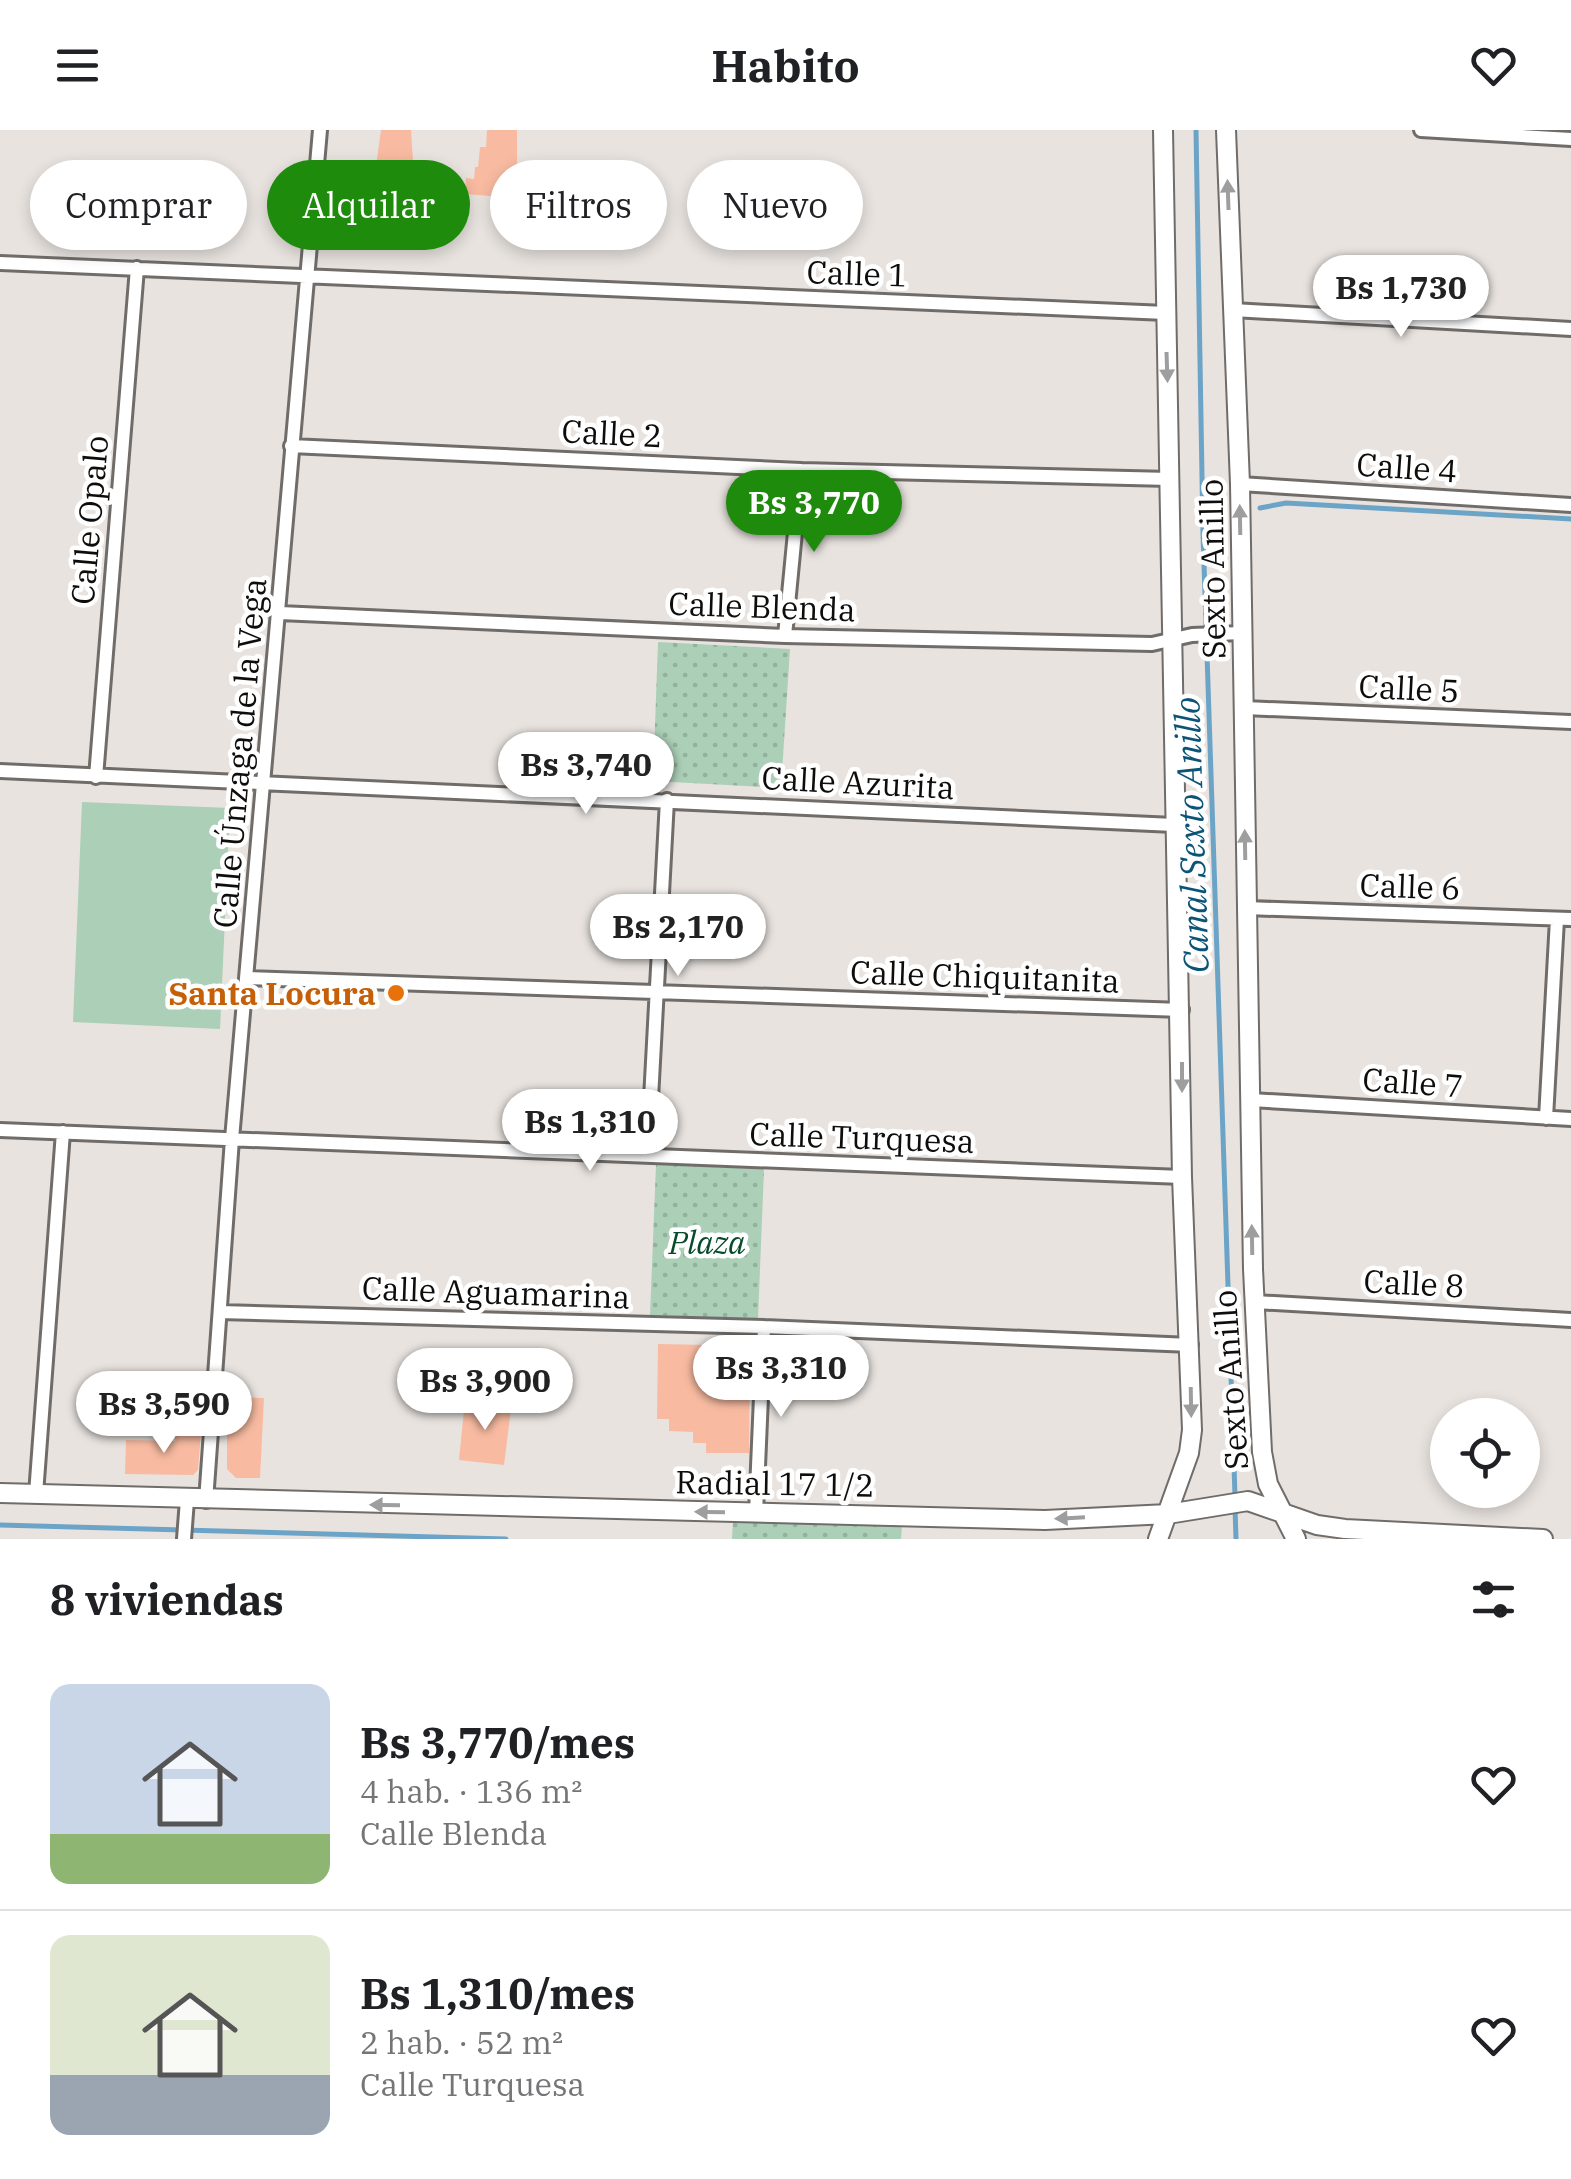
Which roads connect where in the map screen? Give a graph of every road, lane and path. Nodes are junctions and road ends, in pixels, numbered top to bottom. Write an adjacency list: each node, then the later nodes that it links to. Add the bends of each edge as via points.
1 (320, 130): 8 (street, Calle Únzaga de la Vega)
2 (1163, 130): 10 (main road, Sexto Anillo)
3 (1226, 130): 9 (main road, Sexto Anillo, one-way to 3)
4 (1421, 130): 5 (street)
5 (1571, 139)
6 (0, 263): 7 (street, Calle 1)
7 (136, 268): 8 (street, Calle 1); 24 (street, Calle Opalo)
8 (306, 278): 10 (street, Calle 1); 12 (street, Calle Únzaga de la Vega)
9 (1233, 310): 11 (street); 15 (main road, Sexto Anillo)
10 (1166, 313): 14 (main road, Sexto Anillo, one-way to 14)
11 (1571, 329)
12 (292, 446): 13 (street, Calle 2); 17 (street, Calle Únzaga de la Vega)
13 (800, 470): 14 (street, Calle 2); 19 (street)
14 (1170, 479): 20 (main road, Sexto Anillo)
15 (1240, 484): 16 (street, Calle 4); 18 (main road, Sexto Anillo, one-way to 15)
16 (1571, 506)
17 (280, 613): 19 (street, Calle Blenda); 25 (street, Calle Únzaga de la Vega)
18 (1233, 633): 20 (street, Calle Blenda); 21 (main road, Sexto Anillo)
19 (786, 636): 20 (street, Calle Blenda, via 1152,644)
20 (1184, 637): 27 (main road, Sexto Anillo)
21 (1245, 708): 22 (street, Calle 5); 28 (main road, Sexto Anillo, one-way to 21)
22 (1571, 722)
23 (0, 770): 24 (street, Calle Azurita)
24 (96, 777): 25 (street, Calle Azurita)
25 (264, 782): 26 (street, Calle Azurita); 30 (street, Calle Únzaga de la Vega)
26 (667, 800): 27 (street, Calle Azurita); 31 (street)
27 (1174, 825): 32 (main road, Sexto Anillo)
28 (1246, 908): 29 (street, Calle 6); 33 (main road, Sexto Anillo)
29 (1564, 919): 34 (street)
30 (246, 978): 31 (street, Calle Chiquitanita); 38 (street, Calle Únzaga de la Vega)
31 (656, 992): 32 (street, Calle Chiquitanita); 39 (street)
32 (1182, 1010): 40 (main road, Sexto Anillo, one-way to 40)
33 (1251, 1100): 34 (street, Calle 7); 41 (main road, Sexto Anillo, one-way to 33)
34 (1546, 1118): 35 (street, Calle 7)
35 (1571, 1119)
36 (0, 1130): 37 (street, Calle Turquesa)
37 (63, 1132): 38 (street, Calle Turquesa); 47 (street)
38 (232, 1138): 39 (street, Calle Turquesa); 42 (street, Calle Únzaga de la Vega)
39 (648, 1156): 40 (street, Calle Turquesa)
40 (1182, 1177): 45 (main road, Sexto Anillo)
41 (1255, 1302): 43 (street, Calle 8); 50 (main road, Sexto Anillo, via 1262,1452)
42 (220, 1312): 44 (street, Calle Aguamarina); 48 (street, Calle Únzaga de la Vega)
43 (1571, 1320)
44 (764, 1327): 45 (street, Calle Aguamarina); 51 (street)
45 (1190, 1345): 52 (main road, Sexto Anillo, one-way to 52, via 1189,1453)
46 (0, 1492): 47 (main road, Radial 17 1/2)
47 (36, 1494): 49 (main road, Radial 17 1/2)
48 (206, 1501): 49 (main road, Radial 17 1/2); 51 (main road, Radial 17 1/2, one-way to 48)
49 (187, 1506): 53 (street)
50 (1280, 1509): 52 (main road, Radial 17 1/2, via 1248,1502); 55 (main road, Sexto Anillo); 56 (main road, Radial 17 1/2, via 1345,1529)
51 (756, 1512): 52 (main road, Radial 17 1/2, one-way to 51, via 1045,1520)
52 (1168, 1514): 54 (main road, Sexto Anillo)
53 (184, 1539)
54 (1158, 1539)
55 (1296, 1539)
56 (1543, 1539)

